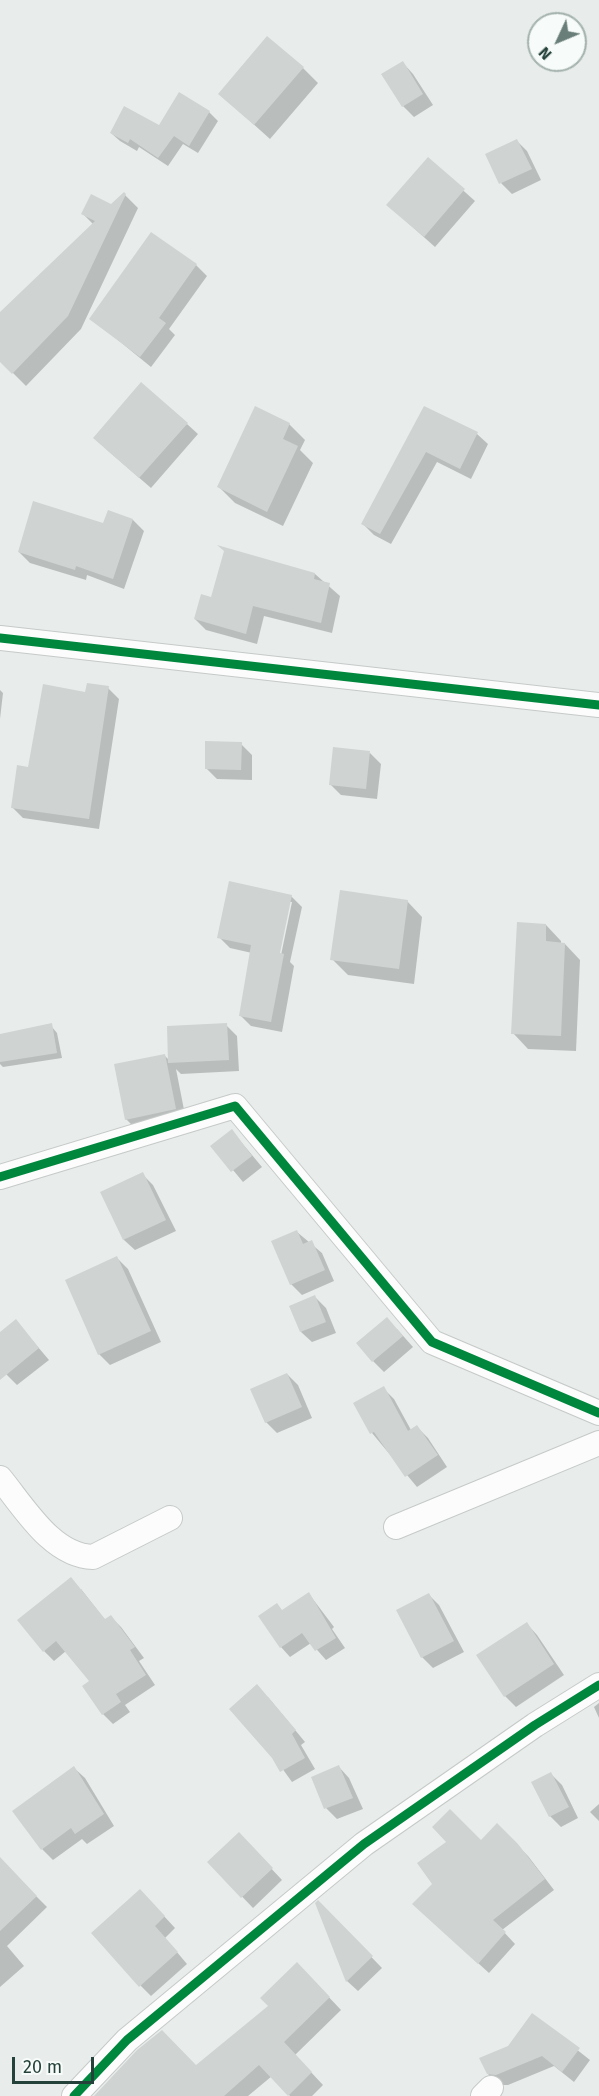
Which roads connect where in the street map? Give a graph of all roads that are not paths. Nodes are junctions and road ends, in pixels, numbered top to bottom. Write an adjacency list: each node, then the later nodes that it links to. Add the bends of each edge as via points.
1 (0, 638): 2 (street)
2 (599, 705)
3 (0, 1177): 4 (street, via 235,1106 432,1342)
4 (599, 1413)
5 (599, 1443): 8 (street)
6 (0, 1478): 7 (street, via 48,1536 78,1556 93,1557)
7 (170, 1518)
8 (396, 1527)
9 (599, 1685): 10 (street, via 364,1844 127,2040)
10 (74, 2096)

